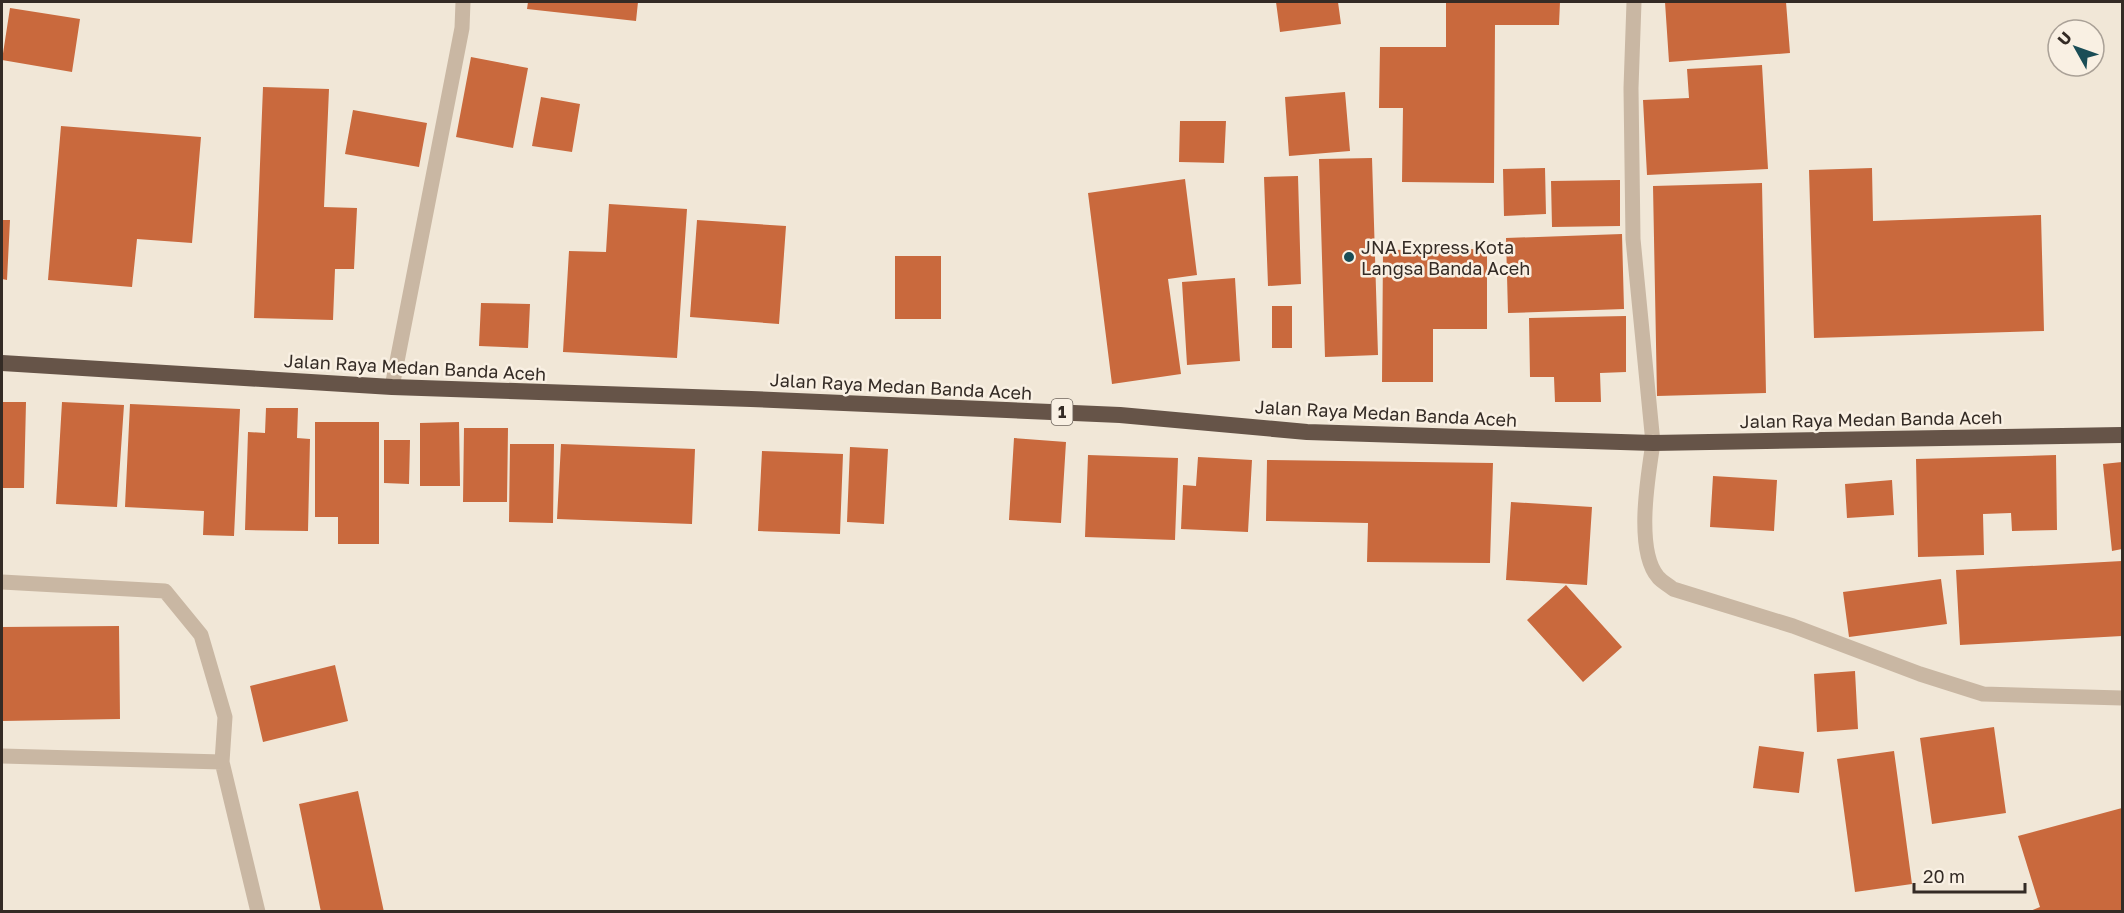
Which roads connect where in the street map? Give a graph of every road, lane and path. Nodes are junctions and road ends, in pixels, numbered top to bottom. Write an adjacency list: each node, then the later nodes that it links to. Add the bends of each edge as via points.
1 (463, 2): 4 (street, via 462,28)
2 (1634, 2): 6 (street, via 1633,239)
3 (2, 363): 4 (highway, Jalan Raya Medan Banda Aceh / 1)
4 (392, 387): 6 (highway, Jalan Raya Medan Banda Aceh / 1, via 1120,415 1307,432)
5 (2122, 435): 6 (highway, Jalan Raya Medan Banda Aceh / 1)
6 (1653, 443): 8 (street, via 1646,493 1650,562 1658,578 1673,589 1793,626 1983,694)
7 (2, 582): 10 (street, via 165,591 201,635 225,717)
8 (2122, 698)
9 (2, 756): 10 (street)
10 (222, 762): 11 (street)
11 (258, 912)

